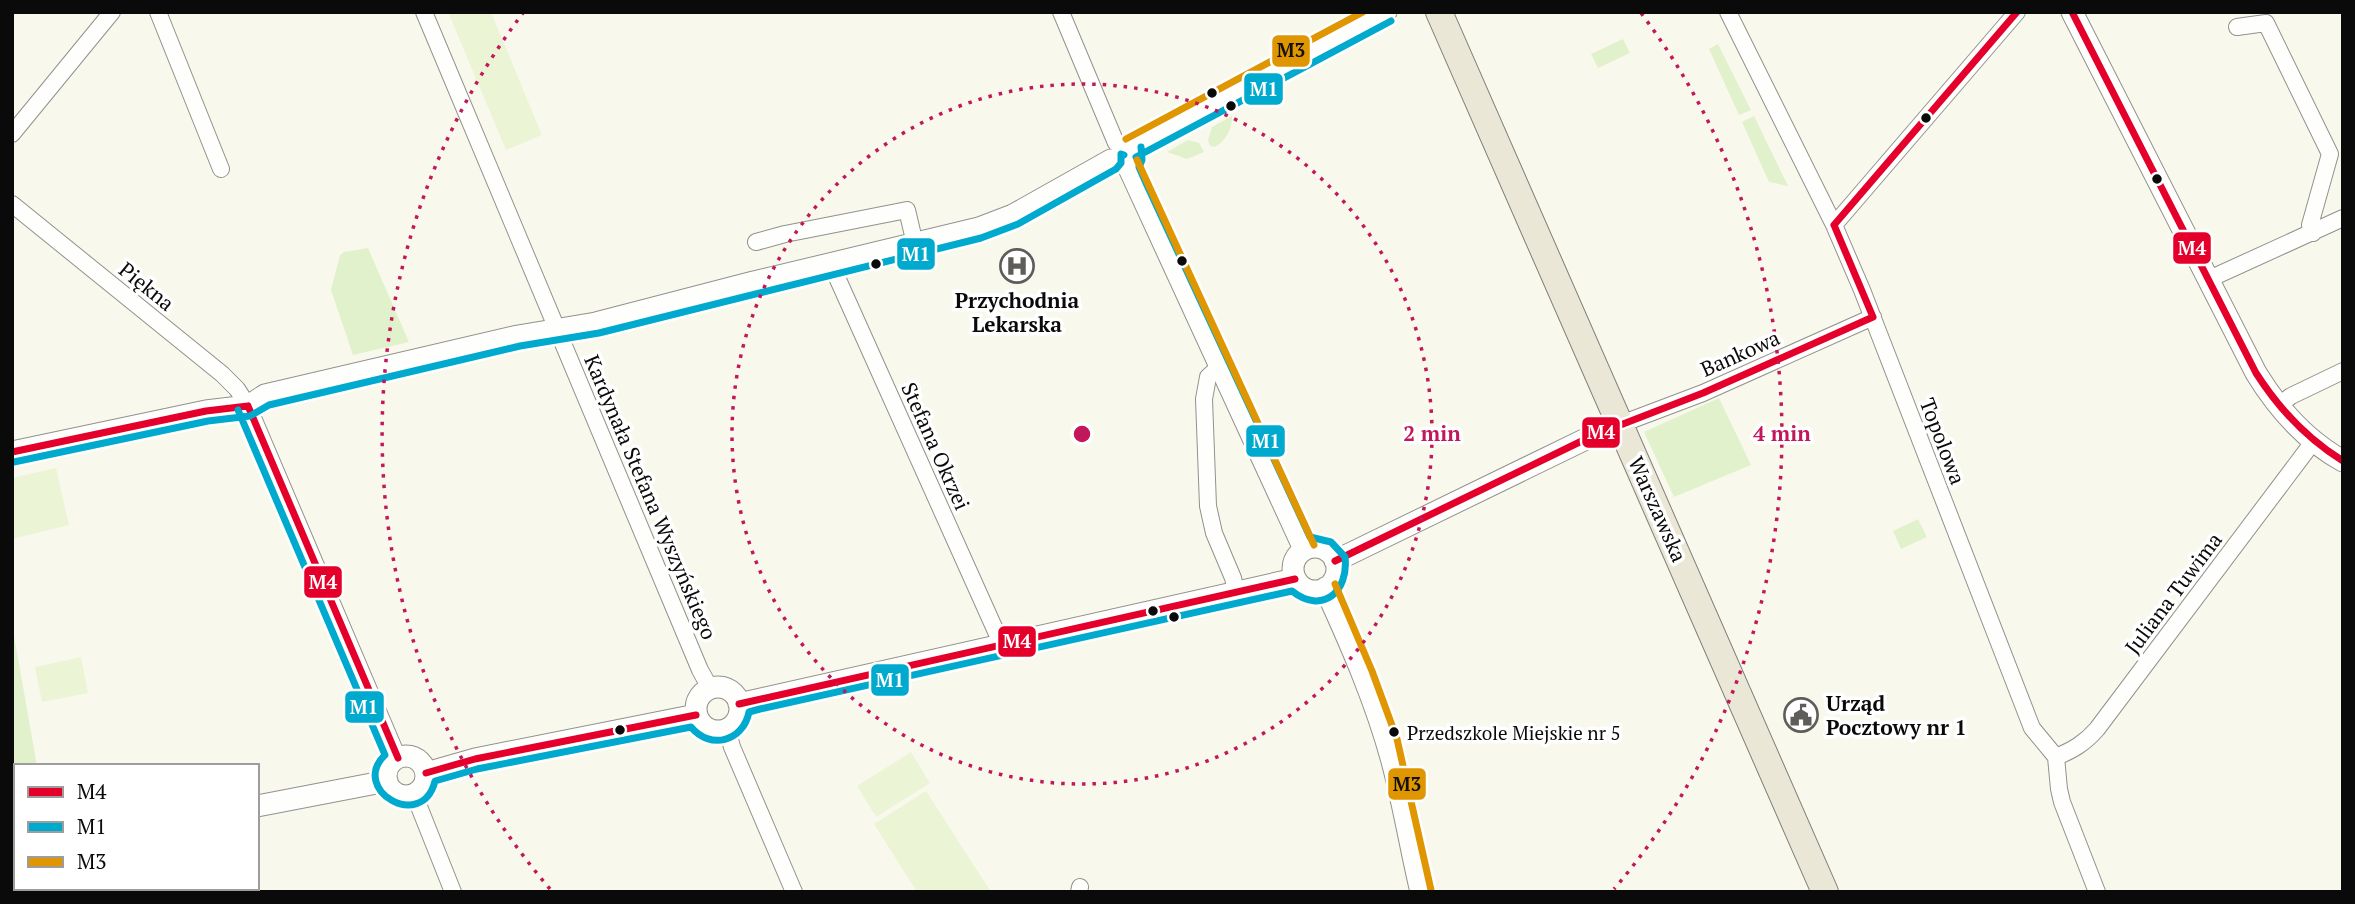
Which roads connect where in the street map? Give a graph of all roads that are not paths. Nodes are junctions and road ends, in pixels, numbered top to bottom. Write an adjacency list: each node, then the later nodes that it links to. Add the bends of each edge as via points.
1 (112, 12): 11 (street)
2 (158, 12): 13 (street)
3 (424, 12): 23 (street, Kardynała Stefana Wyszyńskiego)
4 (1061, 12): 12 (street)
5 (1385, 12): 12 (street)
6 (1439, 12): 28 (main road, Warszawska)
7 (1728, 12): 16 (street, Topolowa)
8 (2017, 12): 16 (street)
9 (2072, 12): 21 (street)
10 (2237, 27): 17 (street, via 2266,23 2330,154 2310,225)
11 (12, 134)
12 (1121, 154): 19 (street, via 995,223); 24 (street)
13 (220, 169)
14 (12, 204): 26 (street, Piękna, via 222,374)
15 (2343, 218): 17 (street)
16 (1835, 225): 22 (street, Topolowa)
17 (2314, 233): 21 (street)
18 (756, 242): 19 (street, via 907,210)
19 (915, 244): 20 (street)
20 (831, 264): 23 (street); 37 (street, Stefana Okrzei)
21 (2207, 280): 27 (street)
22 (1873, 317): 28 (street, Bankowa, via 1703,393); 42 (street, Topolowa, via 2032,728)
23 (558, 330): 26 (street, via 281,391); 38 (street, Kardynała Stefana Wyszyńskiego)
24 (1219, 368): 32 (street); 36 (street, via 1208,377 1204,399 1207,493 1212,526)
25 (2343, 371): 27 (street)
26 (248, 406): 30 (street); 43 (street, Piękna)
27 (2278, 406): 29 (street)
28 (1621, 424): 33 (street); 51 (main road, Warszawska)
29 (2313, 442): 31 (street); 42 (street, Juliana Tuwima, via 2097,729 2075,749)
30 (12, 452)
31 (2343, 460)
32 (1304, 549): 33 (street, via 1324,549); 34 (street, via 1293,566)
33 (1335, 561): 35 (street, via 1334,579)
34 (1295, 579): 35 (street, via 1305,589); 36 (street)
35 (1325, 589): 50 (street, via 1385,736)
36 (1236, 591): 37 (street)
37 (1002, 645): 39 (street)
38 (710, 688): 39 (street, via 730,690); 40 (street, via 696,701)
39 (739, 704): 41 (street, via 737,720)
40 (696, 715): 41 (street, via 705,727); 44 (street)
41 (727, 729): 49 (street)
42 (2056, 757): 52 (street, via 2059,789)
43 (398, 758): 44 (street, via 416,758); 45 (street, via 389,765)
44 (426, 773): 46 (street, via 424,785)
45 (387, 780): 46 (street, via 395,792); 47 (street)
46 (414, 794): 48 (street)
47 (259, 806)
48 (453, 892)
49 (794, 892)
50 (1420, 892)
51 (1825, 892)
52 (2097, 892)

